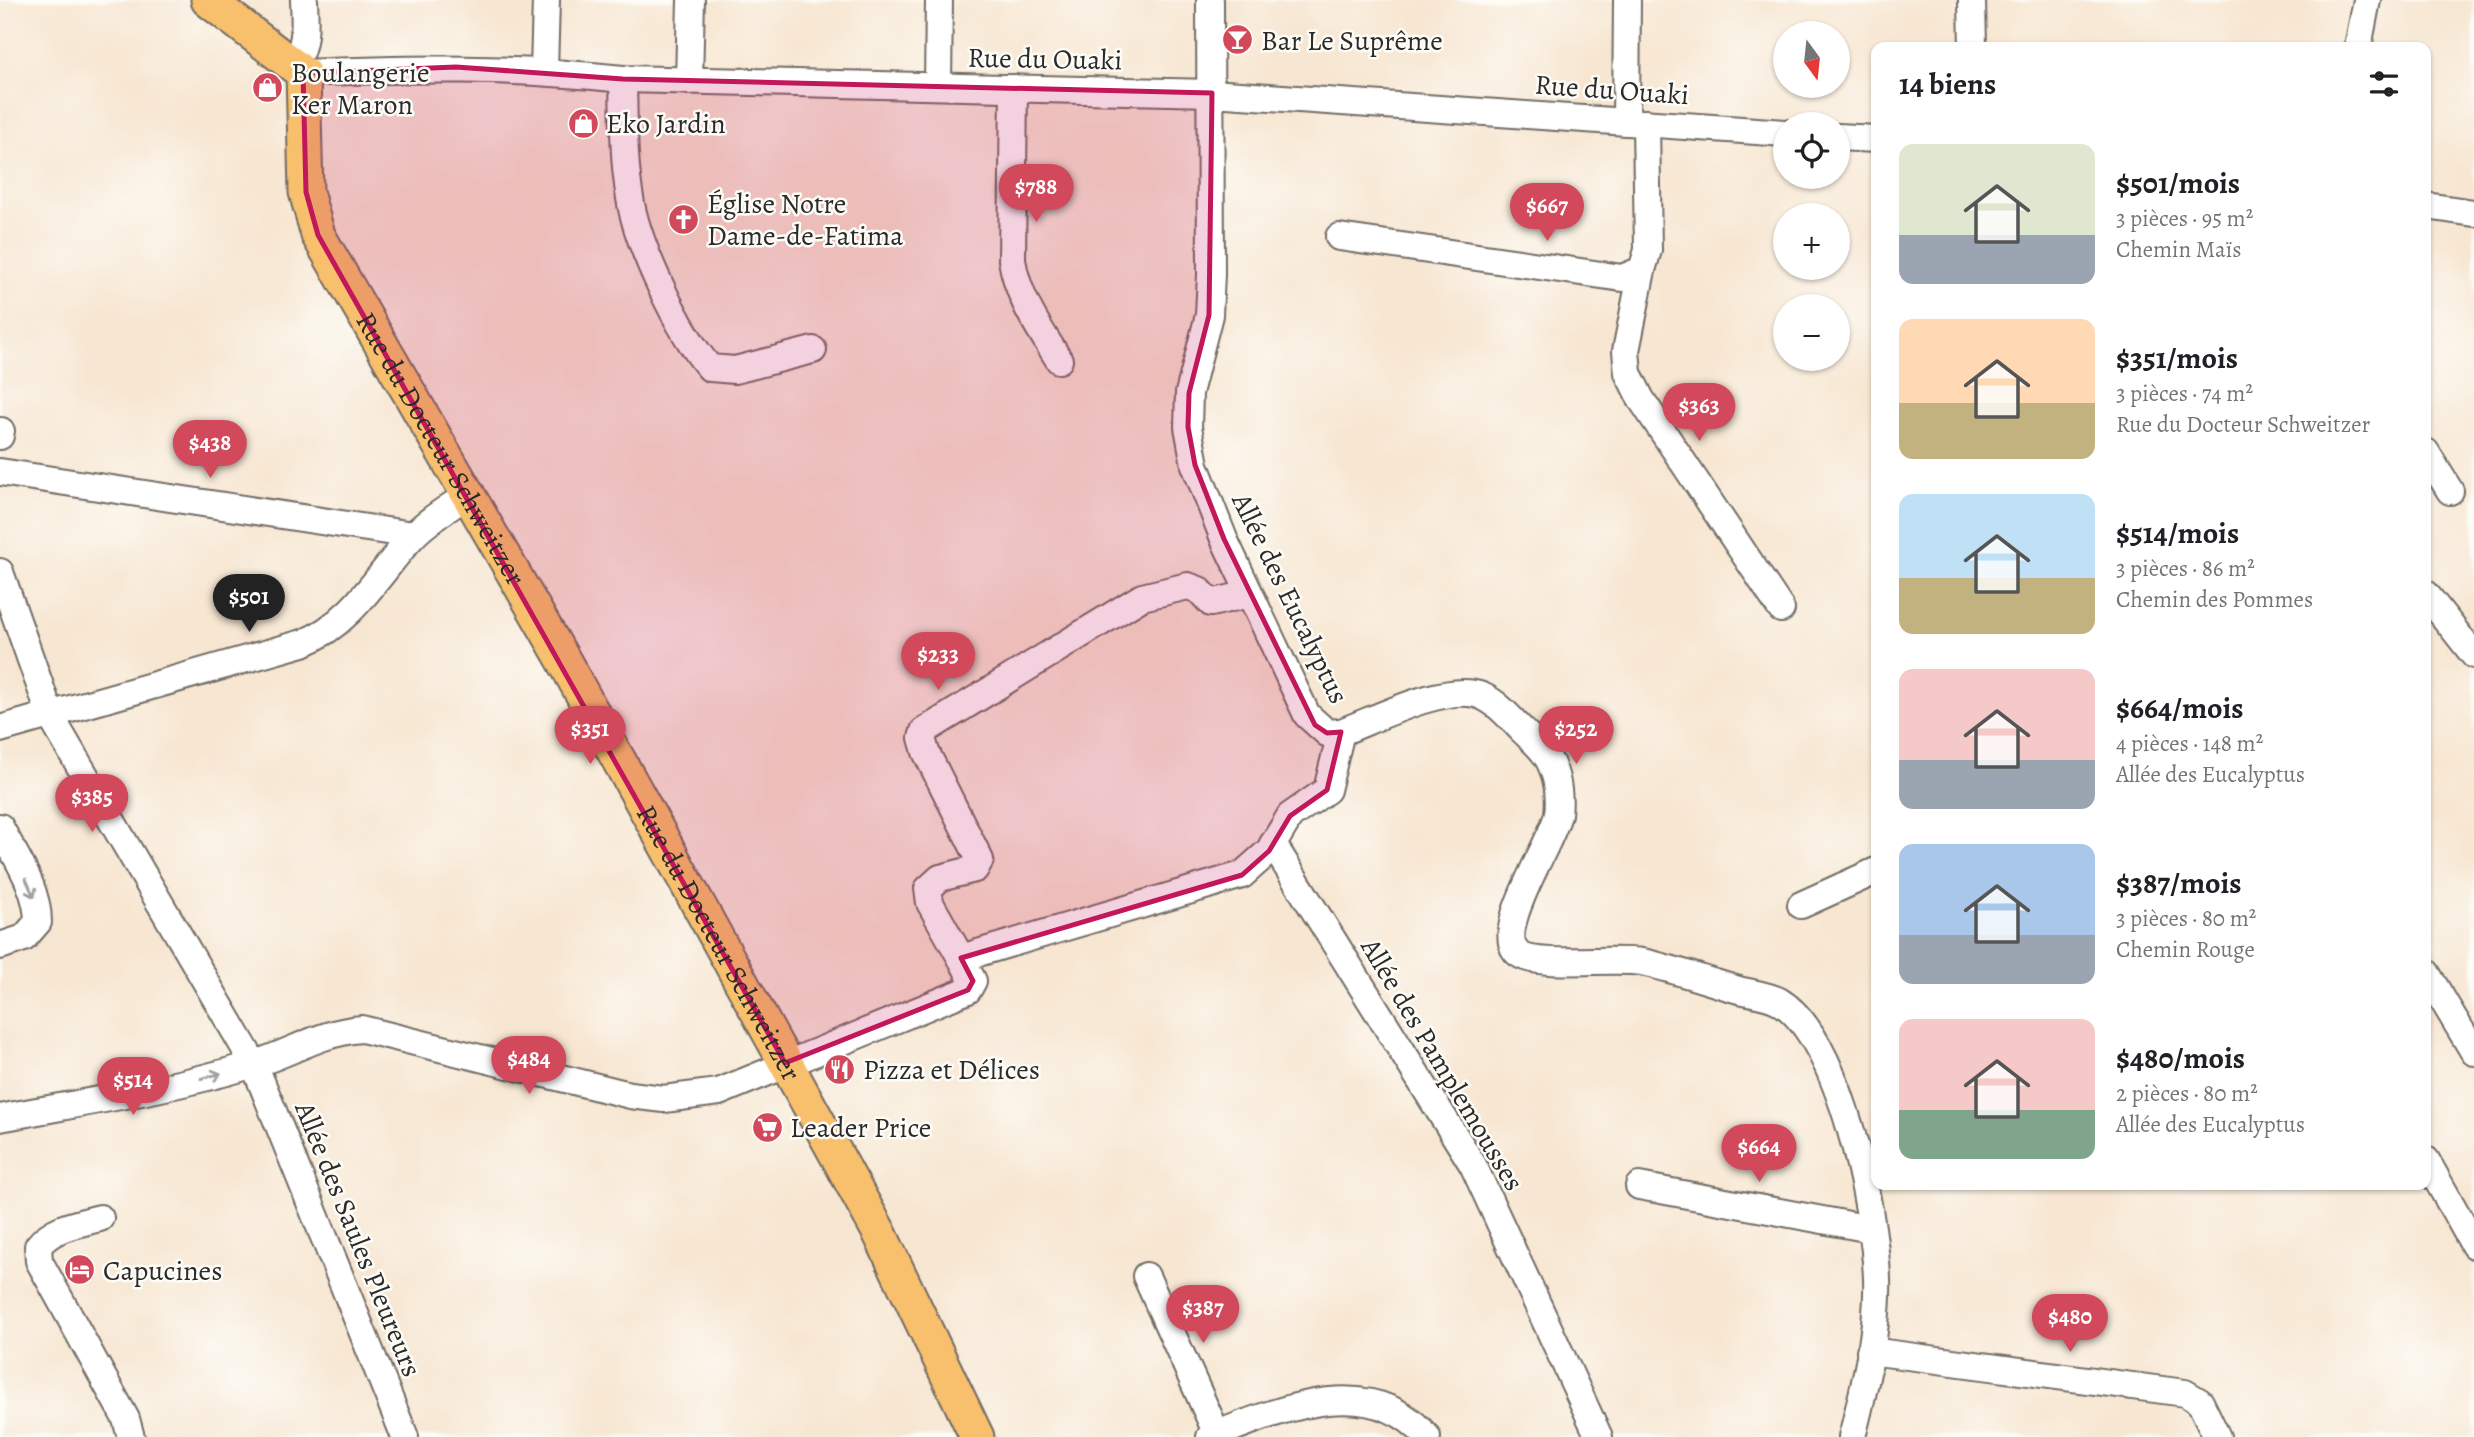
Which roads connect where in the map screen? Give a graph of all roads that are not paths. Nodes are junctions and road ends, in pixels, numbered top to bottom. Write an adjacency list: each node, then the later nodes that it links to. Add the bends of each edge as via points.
1 (208, 0): 12 (main road)
2 (304, 0): 12 (street, via 305,38)
3 (546, 0): 13 (street)
4 (691, 0): 15 (street)
5 (939, 0): 16 (street)
6 (1210, 0): 18 (street, Allée des Eucalyptus)
7 (1628, 0): 19 (street)
8 (1972, 0): 10 (street)
9 (2367, 0): 11 (street)
10 (1973, 42)
11 (2359, 42)
12 (298, 69): 13 (street, Rue du Ouaki); 32 (main road, Rue du Docteur Schweitzer, via 306,192 318,235)
13 (544, 71): 14 (street, Rue du Ouaki)
14 (623, 79): 15 (street, Rue du Ouaki); 27 (street, via 630,201 669,302 701,357 710,368 735,370)
15 (689, 81): 16 (street, Rue du Ouaki)
16 (938, 86): 17 (street, Rue du Ouaki)
17 (1014, 88): 18 (street, Rue du Ouaki); 28 (street, via 1012,260 1023,301)
18 (1212, 93): 19 (street, Rue du Ouaki); 35 (street, Allée des Eucalyptus, via 1209,315 1189,393 1188,427 1195,465)
19 (1636, 123): 20 (street, Rue du Ouaki); 26 (street, via 1648,250)
20 (1773, 132)
21 (1850, 137): 22 (street)
22 (1871, 139)
23 (2431, 207): 24 (street)
24 (2474, 213)
25 (1339, 237): 26 (street, via 1622,278)
26 (1642, 270): 37 (street, via 1626,351 1628,373)
27 (813, 350)
28 (1059, 360)
29 (2431, 460): 31 (street)
30 (0, 472): 33 (street)
31 (2450, 491)
32 (467, 495): 33 (street); 50 (main road, Rue du Docteur Schweitzer, via 563,659)
33 (413, 535): 39 (street, via 345,618 325,634)
34 (0, 572): 39 (street, Allée des Saules Pleureurs)
35 (1249, 594): 41 (street, Allée des Eucalyptus, via 1307,715 1326,733); 47 (street, via 1211,603 1188,586 1142,597 924,731 926,752 980,860 975,869 940,878 928,889 930,903)
36 (2431, 600): 38 (street)
37 (1781, 609)
38 (2474, 655)
39 (51, 717): 40 (street); 51 (street, Allée des Saules Pleureurs)
40 (0, 729)
41 (1341, 732): 43 (street, via 1327,790 1290,816); 56 (street, Allée des Eucalyptus, via 1449,694 1465,692 1494,702 1541,749 1558,788 1552,834 1513,918 1511,948 1521,957 1540,961 1640,962 1779,1001 1812,1035 1829,1063 1868,1196)
42 (0, 827): 46 (street, one-way to 46, via 38,906 38,922 24,938)
43 (1273, 844): 47 (street, via 1242,875); 65 (street, Allée des Pamplemousses, via 1473,1165)
44 (1871, 873): 45 (street)
45 (1801, 905)
46 (0, 946)
47 (961, 958): 50 (street, via 973,981 968,990)
48 (2431, 980): 49 (street)
49 (2474, 1052)
50 (785, 1063): 51 (street, via 719,1092 664,1098 630,1096 362,1029 322,1035); 63 (main road, Rue du Docteur Schweitzer, via 879,1232)
51 (254, 1065): 52 (street, one-way to 51); 62 (street, Allée des Saules Pleureurs)
52 (0, 1118)
53 (2431, 1169): 57 (street)
54 (1639, 1186): 56 (street)
55 (100, 1218): 61 (street, via 46,1237 38,1246 39,1261 126,1419)
56 (1871, 1229): 59 (street, Allée des Eucalyptus, via 1878,1281)
57 (2474, 1245)
58 (1146, 1276): 60 (street)
59 (1870, 1351): 66 (street, Allée des Eucalyptus); 67 (street, via 2185,1393 2200,1402)
60 (1214, 1436): 64 (street, via 1278,1410 1318,1400 1353,1400 1401,1416)
61 (131, 1437)
62 (405, 1437)
63 (977, 1437)
64 (1427, 1437)
65 (1599, 1437)
66 (1852, 1437)
67 (2217, 1437)

